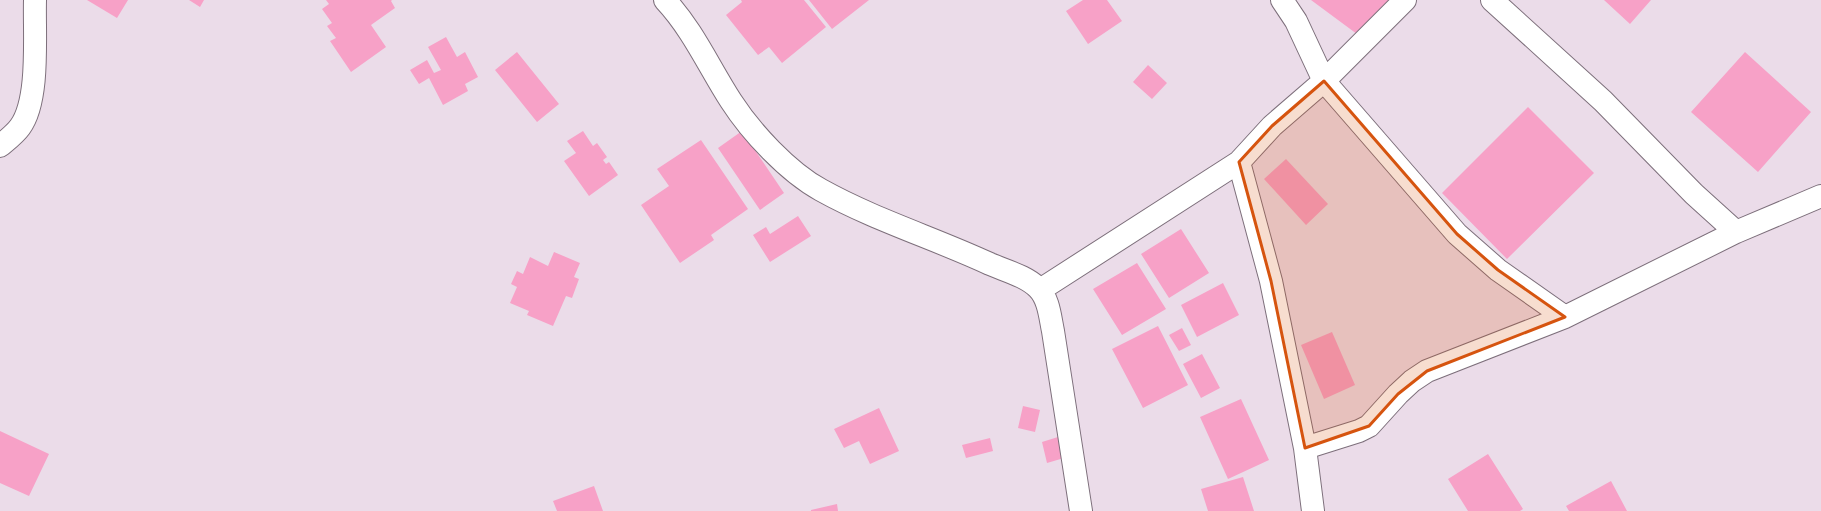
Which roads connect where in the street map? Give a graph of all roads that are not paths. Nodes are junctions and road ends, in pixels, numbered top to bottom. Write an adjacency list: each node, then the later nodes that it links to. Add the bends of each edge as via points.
1 (35, 0): 7 (street, via 35,76 31,105 20,126)
2 (665, 0): 11 (street, via 682,19 732,102 758,138 787,165 819,189 860,211 1032,282)
3 (1282, 0): 6 (street, via 1296,21)
4 (1406, 0): 6 (street)
5 (1492, 0): 10 (street, via 1603,101 1694,194)
6 (1324, 81): 8 (street, via 1272,126); 12 (street, via 1457,234 1498,270)
7 (0, 146)
8 (1239, 162): 11 (street); 13 (street, via 1271,281)
9 (1821, 196): 10 (street)
10 (1736, 232): 12 (street)
11 (1040, 290): 14 (street, via 1046,302 1053,331)
12 (1565, 317): 13 (street, via 1427,371 1398,394 1369,426)
13 (1305, 448): 15 (street)
14 (1081, 511)
15 (1313, 511)

